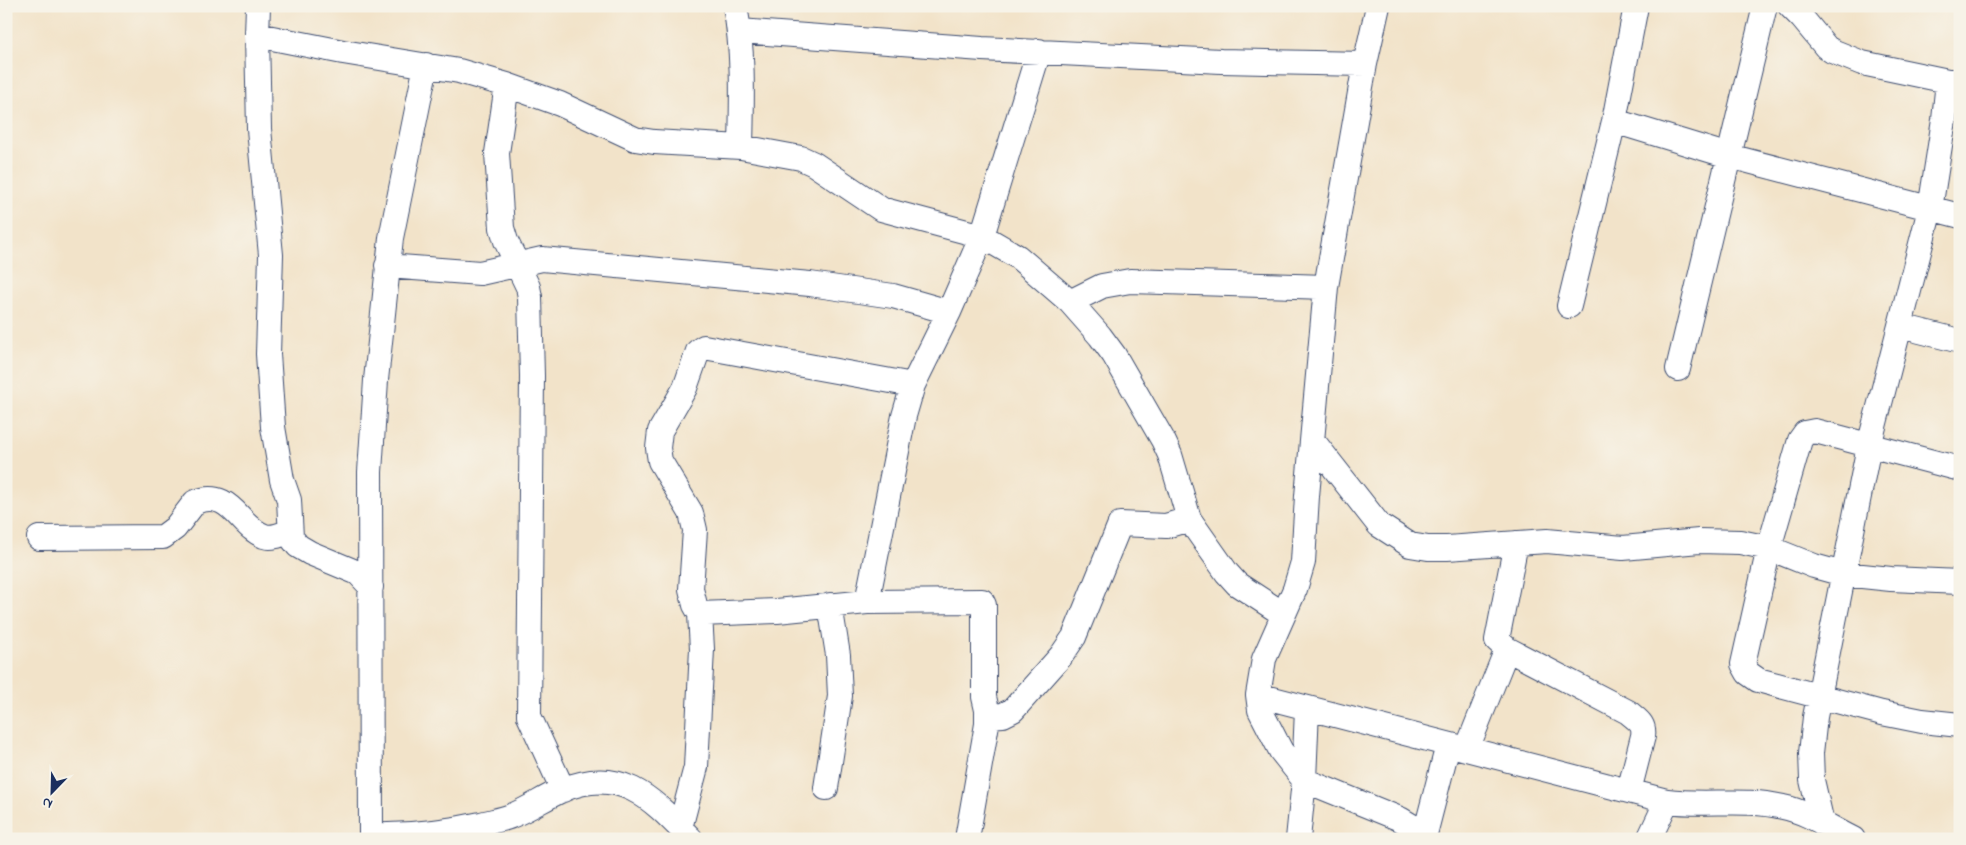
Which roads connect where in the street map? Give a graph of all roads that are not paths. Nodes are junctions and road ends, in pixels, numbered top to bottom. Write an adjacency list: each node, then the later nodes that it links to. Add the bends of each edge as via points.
1 (258, 6): 8 (street)
2 (735, 6): 7 (street)
3 (1378, 6): 10 (street)
4 (1636, 6): 14 (street)
5 (1765, 6): 16 (street)
6 (1790, 6): 12 (street, via 1832,50 1862,63)
7 (740, 31): 9 (street); 15 (street)
8 (257, 36): 11 (street); 34 (street, via 259,129 271,255 268,354 274,427 282,480 289,500)
9 (1039, 51): 10 (street, via 1221,61); 19 (street)
10 (1366, 64): 22 (street)
11 (426, 65): 13 (street); 21 (street)
12 (1954, 81): 17 (street, via 1944,120)
13 (507, 85): 15 (street, via 574,109 635,138); 20 (street, via 497,153 502,228)
14 (1614, 121): 16 (street); 24 (street)
15 (741, 147): 19 (street, via 808,160 881,210)
16 (1729, 156): 17 (street); 28 (street)
17 (1930, 210): 18 (street); 26 (street)
18 (1960, 216)
19 (982, 236): 23 (street, via 1018,257); 25 (street)
20 (518, 264): 21 (street, via 480,273); 25 (street, via 542,259 741,276 892,296); 54 (street, via 530,297 532,376 529,716)
21 (387, 266): 40 (street, via 370,472)
22 (1326, 287): 23 (street, via 1130,281 1102,286); 30 (street)
23 (1070, 302): 33 (street, via 1114,355 1160,433)
24 (1569, 306)
25 (949, 312): 29 (street)
26 (1900, 326): 27 (street); 31 (street)
27 (1960, 341)
28 (1678, 369)
29 (914, 385): 41 (street, via 896,447); 43 (street, via 704,347 698,351 680,399 660,431 658,448 660,461 691,513 695,548 691,589)
30 (1313, 441): 36 (street, via 1379,525 1410,545 1447,548); 44 (street, via 1303,562)
31 (1869, 446): 32 (street); 37 (street, via 1815,431 1805,433 1800,440); 38 (street)
32 (1960, 469)
33 (1189, 519): 44 (street, via 1237,584); 49 (street, via 1166,526 1120,524 1080,624 1061,656 1013,710 1003,715)
34 (290, 531): 35 (street, via 264,536 225,503 206,499 194,502 176,528 163,537); 40 (street, via 298,546 350,569)
35 (39, 538)
36 (1516, 543): 37 (street, via 1547,541 1623,548 1699,541 1752,543); 45 (street, via 1497,640)
37 (1769, 548): 38 (street); 47 (street, via 1743,664 1748,674 1758,680)
38 (1843, 574): 39 (street); 47 (street)
39 (1960, 582)
40 (372, 587): 59 (street)
41 (867, 602): 42 (street); 49 (street, via 982,601)
42 (830, 606): 43 (street); 53 (street, via 838,655 840,696)
43 (700, 614): 58 (street, via 702,649 696,767)
44 (1284, 614): 46 (street, via 1264,659)
45 (1507, 649): 51 (street); 55 (street, via 1628,712 1642,723 1643,736)
46 (1258, 695): 48 (street); 52 (street, via 1260,710 1281,752)
47 (1819, 695): 50 (street, via 1900,717); 57 (street, via 1811,753 1812,780)
48 (1307, 709): 51 (street); 52 (street)
49 (987, 716): 61 (street)
50 (1960, 724)
51 (1458, 747): 55 (street); 60 (street)
52 (1304, 780): 60 (street, via 1400,818); 62 (street)
53 (826, 788)
54 (563, 790): 58 (street, via 598,781 616,782 638,790); 59 (street, via 510,817 451,831)
55 (1628, 791): 56 (street)
56 (1667, 801): 57 (street, via 1751,802 1782,806); 63 (street)
57 (1822, 823): 64 (street)
58 (685, 833)
59 (371, 837)
60 (1424, 838)
61 (966, 839)
62 (1298, 839)
63 (1650, 839)
64 (1853, 839)

